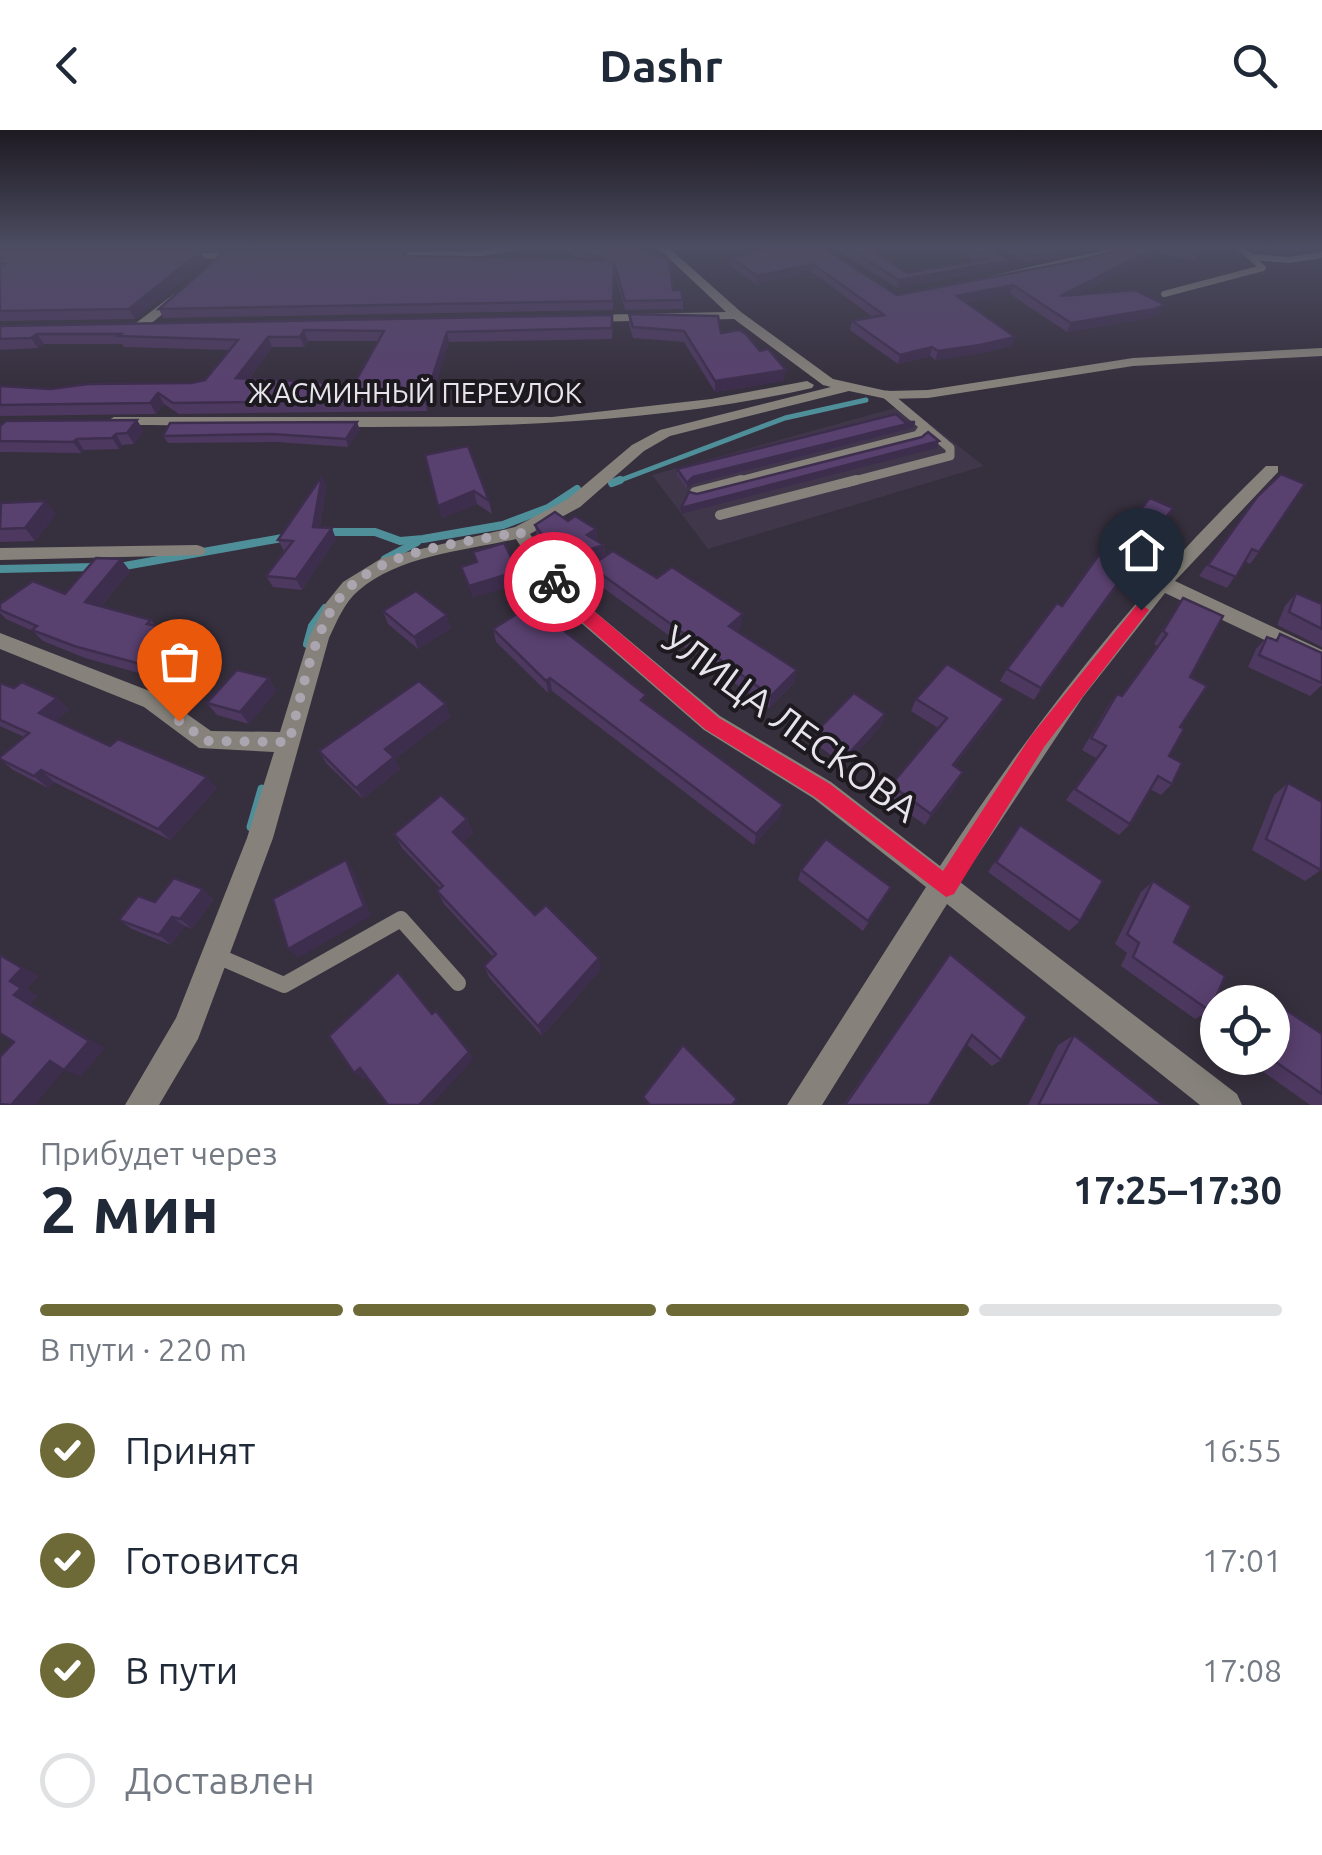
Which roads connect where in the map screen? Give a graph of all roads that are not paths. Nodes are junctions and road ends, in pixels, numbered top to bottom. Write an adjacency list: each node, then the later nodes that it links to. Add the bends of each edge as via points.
1 (183, 292): 8 (street)
2 (714, 292): 5 (street)
3 (1170, 292): 4 (lane)
4 (1164, 294)
5 (738, 314): 6 (street); 11 (street)
6 (567, 320)
7 (120, 326): 8 (street)
8 (140, 326): 9 (street)
9 (158, 326)
10 (1322, 352): 12 (street, via 1133,362)
11 (836, 385): 12 (street); 13 (street, ЖАСМИННЫЙ ПЕРЕУЛОК, via 567,420); 18 (street, via 665,433 574,503)
12 (887, 396): 14 (lane)
13 (95, 422)
14 (924, 426): 16 (lane, via 918,435); 17 (lane, via 950,448 950,456)
15 (1272, 469): 21 (street)
16 (695, 492)
17 (720, 515)
18 (520, 532): 24 (street, via 388,562 350,587 319,638); 25 (street, УЛИЦА ЛЕСКОВА, via 563,596 712,724 822,790)
19 (197, 551): 20 (street)
20 (0, 554)
21 (1162, 584): 23 (street); 25 (street, via 1038,741)
22 (0, 641): 24 (street, via 152,701 207,741)
23 (1322, 659)
24 (289, 742): 26 (street)
25 (946, 886): 29 (street); 30 (street, УЛИЦА ЛЕСКОВА)
26 (215, 955): 27 (lane, via 284,985 401,919); 28 (street, via 188,1028)
27 (458, 984)
28 (141, 1105)
29 (803, 1105)
30 (1226, 1105)

